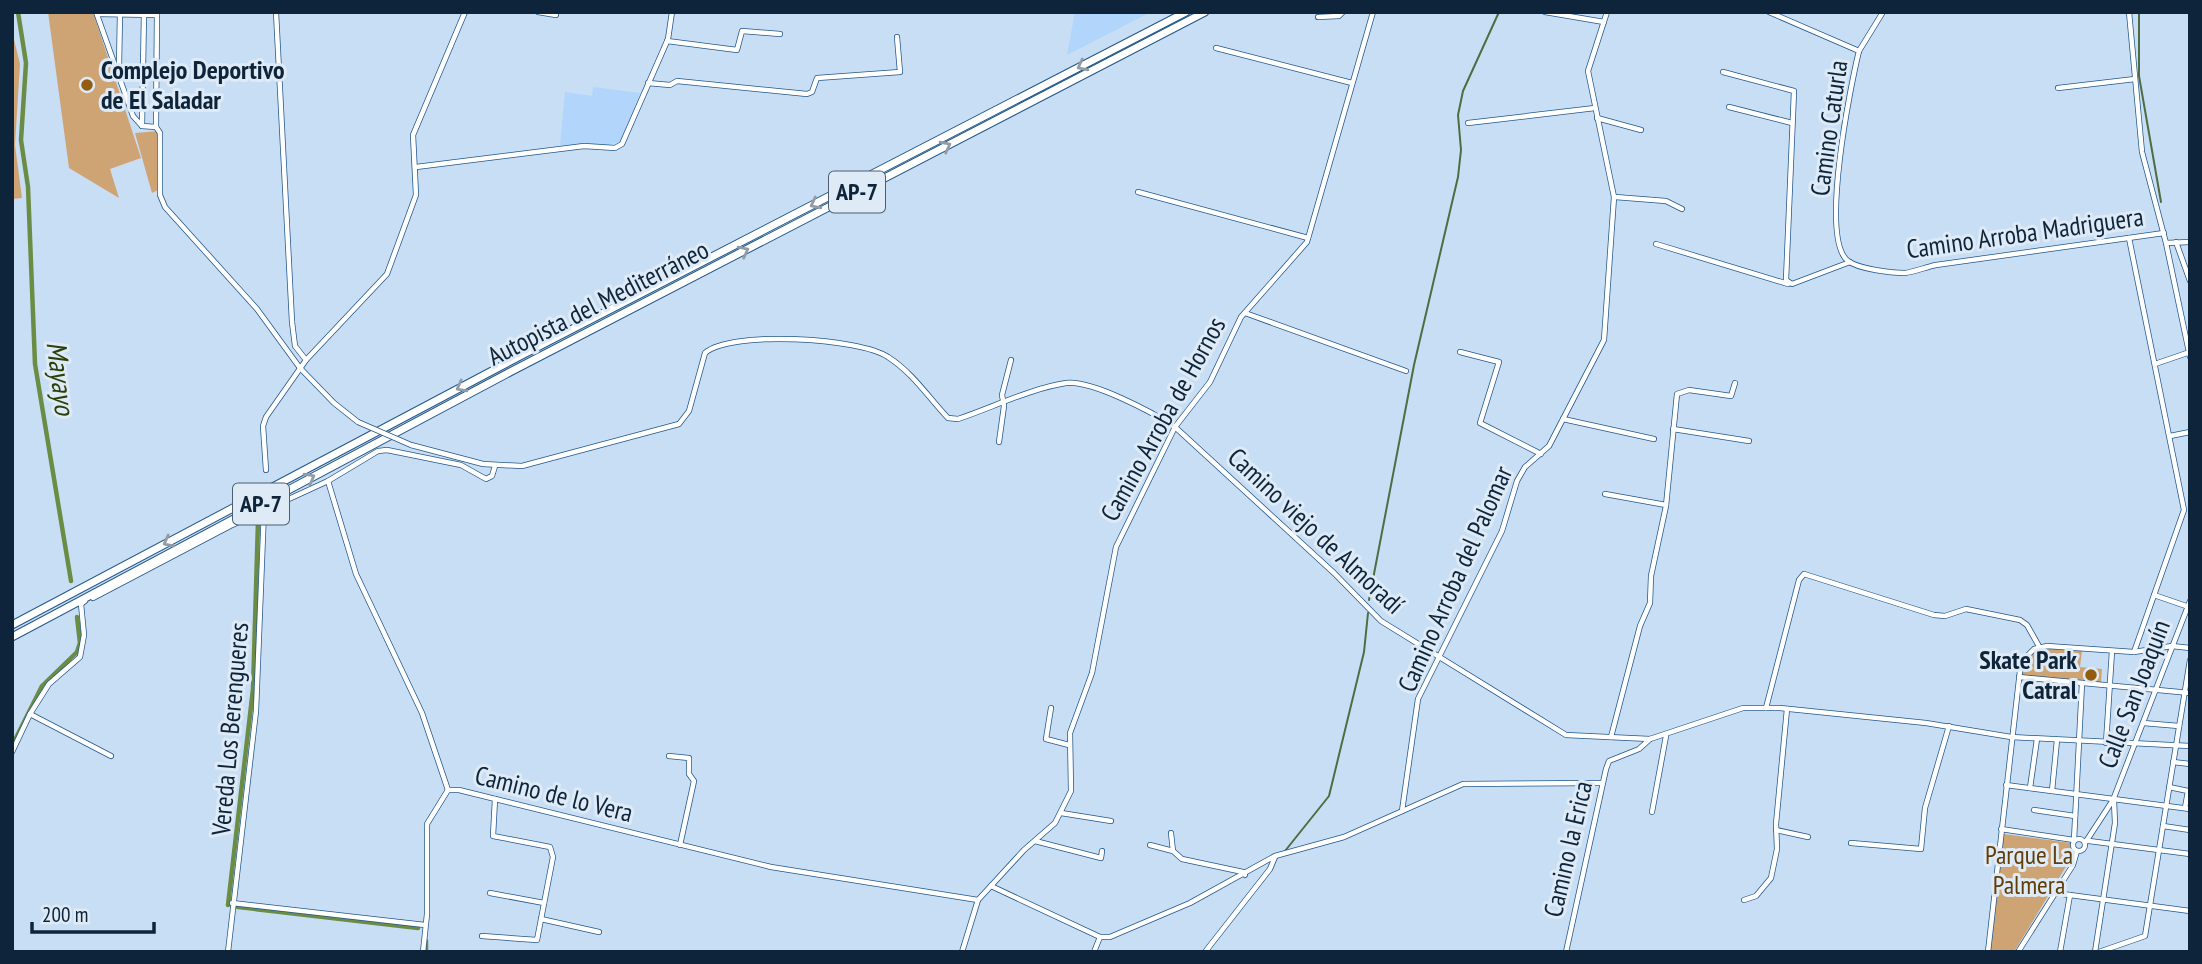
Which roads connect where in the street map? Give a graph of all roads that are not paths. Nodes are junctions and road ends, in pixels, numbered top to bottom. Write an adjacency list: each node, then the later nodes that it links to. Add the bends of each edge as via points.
1 (276, 12): 64 (street, via 292,323 295,346)
2 (465, 12): 47 (street, via 413,135)
3 (538, 12): 19 (street)
4 (672, 12): 24 (street)
5 (1186, 12): 89 (highway, Autopista del Mediterráneo / AP-7, one-way to 89)
6 (1205, 12): 90 (highway, Autopista del Mediterráneo / AP-7, one-way to 6, via 510,372)
7 (1343, 12): 20 (street)
8 (1373, 12): 35 (street, Camino Arroba de Hornos)
9 (1545, 12): 21 (street)
10 (1607, 12): 21 (street, Camino Arroba del Palomar)
11 (1769, 12): 26 (street, Camino Caturla)
12 (1882, 12): 26 (street)
13 (2129, 12): 33 (street)
14 (97, 13): 15 (street); 28 (street)
15 (106, 13): 16 (street)
16 (120, 13): 17 (street); 27 (street)
17 (144, 14): 18 (street); 29 (street)
18 (157, 14): 30 (street, Camino viejo de Almoradí)
19 (556, 15)
20 (1318, 17)
21 (1604, 22): 38 (street, Camino Arroba del Palomar, via 1588,71)
22 (780, 34): 24 (street, via 742,31 737,50)
23 (897, 37): 34 (street, via 900,72 817,78 807,94 677,81 670,85)
24 (667, 41): 34 (street)
25 (1216, 48): 35 (street)
26 (1859, 51): 58 (street, Camino Caturla, via 1835,186 1840,249)
27 (119, 54): 28 (street); 31 (street)
28 (111, 55): 31 (street)
29 (143, 66): 30 (street); 31 (street); 40 (street)
30 (157, 66): 45 (street, Camino viejo de Almoradí)
31 (117, 67): 39 (street)
32 (1723, 72): 43 (street, via 1794,91)
33 (2135, 79): 36 (street); 51 (street, via 2142,152)
34 (648, 83): 47 (street, via 622,144 615,148 584,146)
35 (1352, 83): 52 (street, Camino Arroba de Hornos)
36 (2059, 88)
37 (1729, 107): 43 (street)
38 (1595, 108): 41 (street, Camino Arroba del Palomar); 42 (street)
39 (131, 111): 40 (street); 44 (street)
40 (142, 111): 44 (street)
41 (1597, 118): 46 (street); 49 (street, Camino Arroba del Palomar)
42 (1468, 123)
43 (1793, 123): 60 (street)
44 (142, 126): 45 (street)
45 (156, 127): 67 (street, Camino viejo de Almoradí, via 161,137 162,201 279,335)
46 (1641, 130)
47 (416, 167): 64 (street, via 416,195 387,274)
48 (1138, 192): 52 (street)
49 (1614, 197): 50 (street, via 1666,201); 71 (street, Camino Arroba del Palomar, via 1604,340)
50 (1682, 209)
51 (2164, 233): 53 (street, Camino Arroba Madriguera); 55 (street)
52 (1308, 238): 61 (street, Camino Arroba de Hornos)
53 (2129, 238): 58 (street, Camino Arroba Madriguera, via 1907,273); 66 (street)
54 (2190, 242): 56 (street)
55 (2166, 243): 56 (street); 63 (street)
56 (2176, 243): 59 (street)
57 (1656, 244): 60 (street)
58 (1850, 262): 60 (street)
59 (2189, 277)
60 (1788, 284)
61 (1245, 313): 68 (street); 72 (street, Camino Arroba de Hornos, via 1210,382)
62 (1460, 352): 79 (street, via 1499,362 1480,424)
63 (2189, 354): 66 (street)
64 (306, 360): 67 (street)
65 (1011, 360): 70 (street)
66 (2155, 364): 75 (street)
67 (300, 368): 80 (street, Camino viejo de Almoradí, bridge, via 358,422 411,444); 81 (street, via 266,417)
68 (1406, 371)
69 (1735, 383): 73 (street, via 1731,396 1689,390 1677,394)
70 (1004, 403): 72 (street, Camino viejo de Almoradí, via 1068,383 1155,414); 77 (street); 80 (street, Camino viejo de Almoradí, via 958,419 948,418 913,377 876,351 762,338 717,346 705,353 689,411 673,427 536,464)
71 (1563, 419): 76 (street); 79 (street, Camino Arroba del Palomar)
72 (1175, 427): 96 (street, Camino viejo de Almoradí, via 1381,621); 118 (street, Camino Arroba de Hornos, via 1116,547 1093,673)
73 (1673, 429): 78 (street); 84 (street)
74 (2190, 432): 75 (street)
75 (2170, 436): 86 (street)
76 (1654, 439)
77 (999, 442)
78 (1749, 442)
79 (1541, 454): 96 (street, Camino Arroba del Palomar, via 1517,481 1502,531)
80 (495, 466): 82 (street, via 486,479 461,465 387,450 377,451)
81 (266, 470)
82 (328, 481): 85 (street); 131 (street, Camino de lo Vera, via 356,574 422,713)
83 (1605, 494): 84 (street)
84 (1666, 505): 111 (street, via 1650,603)
85 (265, 509): 106 (street, via 81,604 84,635 80,657 49,684); 172 (street, Vereda Los Berengueres, via 256,711)
86 (2187, 510): 87 (street)
87 (2154, 595): 88 (street); 95 (street)
88 (2189, 605): 91 (street, Calle San Joaquín)
89 (12, 625)
90 (12, 637)
91 (2172, 646): 93 (street); 95 (street); 101 (street, Calle San Joaquín)
92 (2037, 648): 94 (street); 98 (street, via 2021,662); 104 (street, via 2020,620 1966,608 1934,615 1804,574 1798,580)
93 (2190, 648)
94 (2112, 652): 95 (street); 100 (street)
95 (2134, 652)
96 (1438, 658): 111 (street, Camino viejo de Almoradí, via 1566,735); 139 (street, Camino Arroba del Palomar, via 1418,699)
97 (2190, 660): 102 (street)
98 (2019, 677): 99 (street); 112 (street)
99 (2082, 683): 100 (street); 116 (street)
100 (2110, 685): 101 (street); 117 (street)
101 (2155, 690): 102 (street); 107 (street, Calle San Joaquín)
102 (2187, 693): 109 (street)
103 (1051, 708): 118 (street, via 1046,739)
104 (1766, 708): 105 (street, Camino viejo de Almoradí); 110 (street, Camino viejo de Almoradí, via 1743,708)
105 (1787, 709): 108 (street, Camino viejo de Almoradí); 146 (street)
106 (30, 715): 122 (street); 123 (street)
107 (2143, 723): 109 (street); 119 (street, Calle San Joaquín)
108 (1949, 726): 112 (street, Camino viejo de Almoradí); 153 (street, via 1925,808 1921,849)
109 (2179, 726): 120 (street)
110 (1666, 736): 113 (street, Camino viejo de Almoradí); 140 (street)
111 (1611, 737): 113 (street, Camino viejo de Almoradí)
112 (2011, 737): 114 (street, Camino viejo de Almoradí); 128 (street)
113 (1650, 739): 127 (street, Camino la Erica, via 1639,749 1609,761)
114 (2037, 739): 115 (street, Camino viejo de Almoradí); 130 (street)
115 (2057, 740): 116 (street, Camino viejo de Almoradí); 132 (street)
116 (2079, 742): 117 (street, Camino viejo de Almoradí); 133 (street)
117 (2106, 743): 119 (street, Camino viejo de Almoradí)
118 (1069, 745): 141 (street, Camino Arroba de Hornos, via 1071,791)
119 (2135, 745): 120 (street, Camino viejo de Almoradí); 135 (street, Calle San Joaquín)
120 (2175, 746): 121 (street, Camino viejo de Almoradí); 125 (street)
121 (2190, 746)
122 (12, 752)
123 (111, 756)
124 (669, 756): 154 (street, via 690,758 689,774 694,781)
125 (2173, 762): 126 (street); 129 (street)
126 (2190, 765)
127 (1602, 783): 139 (street, via 1463,784); 186 (street, Camino la Erica)
128 (2006, 785): 130 (street); 145 (street)
129 (2169, 787): 136 (street); 137 (street, via 2188,791)
130 (2030, 788): 132 (street)
131 (448, 790): 134 (street, Camino de lo Vera); 176 (street, via 427,824)
132 (2052, 791): 133 (street)
133 (2076, 794): 135 (street); 142 (street)
134 (495, 799): 154 (street, Camino de lo Vera); 171 (street, via 493,836 550,847 553,852)
135 (2113, 800): 136 (street); 152 (street, Calle San Joaquín); 156 (street)
136 (2166, 806): 137 (street); 144 (street)
137 (2188, 809)
138 (2034, 810): 142 (street)
139 (1402, 811): 162 (street, via 1309,849)
140 (1652, 812)
141 (1061, 813): 143 (street); 151 (street, Camino Arroba de Hornos)
142 (2075, 816): 150 (street)
143 (1111, 821)
144 (2163, 826): 147 (street); 160 (street)
145 (2001, 829): 150 (street); 187 (street)
146 (1776, 830): 149 (street); 169 (street, via 1771,878 1756,897)
147 (2190, 830)
148 (1171, 833): 158 (street)
149 (1808, 837)
150 (2074, 840): 152 (street); 159 (street)
151 (1035, 841): 157 (street, via 1101,858); 164 (street, Camino Arroba de Hornos)
152 (2087, 842): 156 (street); 159 (street)
153 (1852, 843)
154 (680, 845): 168 (street, Camino de lo Vera, via 771,867)
155 (1150, 845): 158 (street)
156 (2112, 845): 160 (street); 170 (street)
157 (1102, 851)
158 (1173, 851): 163 (street, via 1182,859)
159 (2077, 851): 166 (street)
160 (2158, 852): 161 (street); 173 (street)
161 (2190, 854)
162 (1275, 856): 163 (street); 185 (street, via 1270,869)
163 (1245, 875): 179 (street, via 1144,925)
164 (991, 887): 168 (street, Camino Arroba de Hornos); 179 (street)
165 (489, 893): 171 (street)
166 (2055, 893): 167 (street); 188 (street)
167 (2070, 895): 170 (street); 189 (street)
168 (978, 900): 183 (street, Camino Arroba de Hornos)
169 (1744, 900)
170 (2104, 900): 173 (street); 190 (street)
171 (544, 903): 175 (street)
172 (232, 904): 176 (street); 181 (street, Vereda Los Berengueres)
173 (2150, 906): 174 (street); 180 (street, via 2145,936)
174 (2190, 911)
175 (541, 919): 177 (street); 178 (street, via 534,942)
176 (425, 925): 182 (street)
177 (599, 932)
178 (482, 936)
179 (1100, 937): 184 (street)
180 (2123, 943): 190 (street); 191 (street)
181 (228, 952)
182 (423, 952)
183 (962, 952)
184 (1094, 952)
185 (1205, 952)
186 (1566, 952)
187 (1988, 952)
188 (2018, 952)
189 (2060, 952)
190 (2097, 952)
191 (2124, 952)

